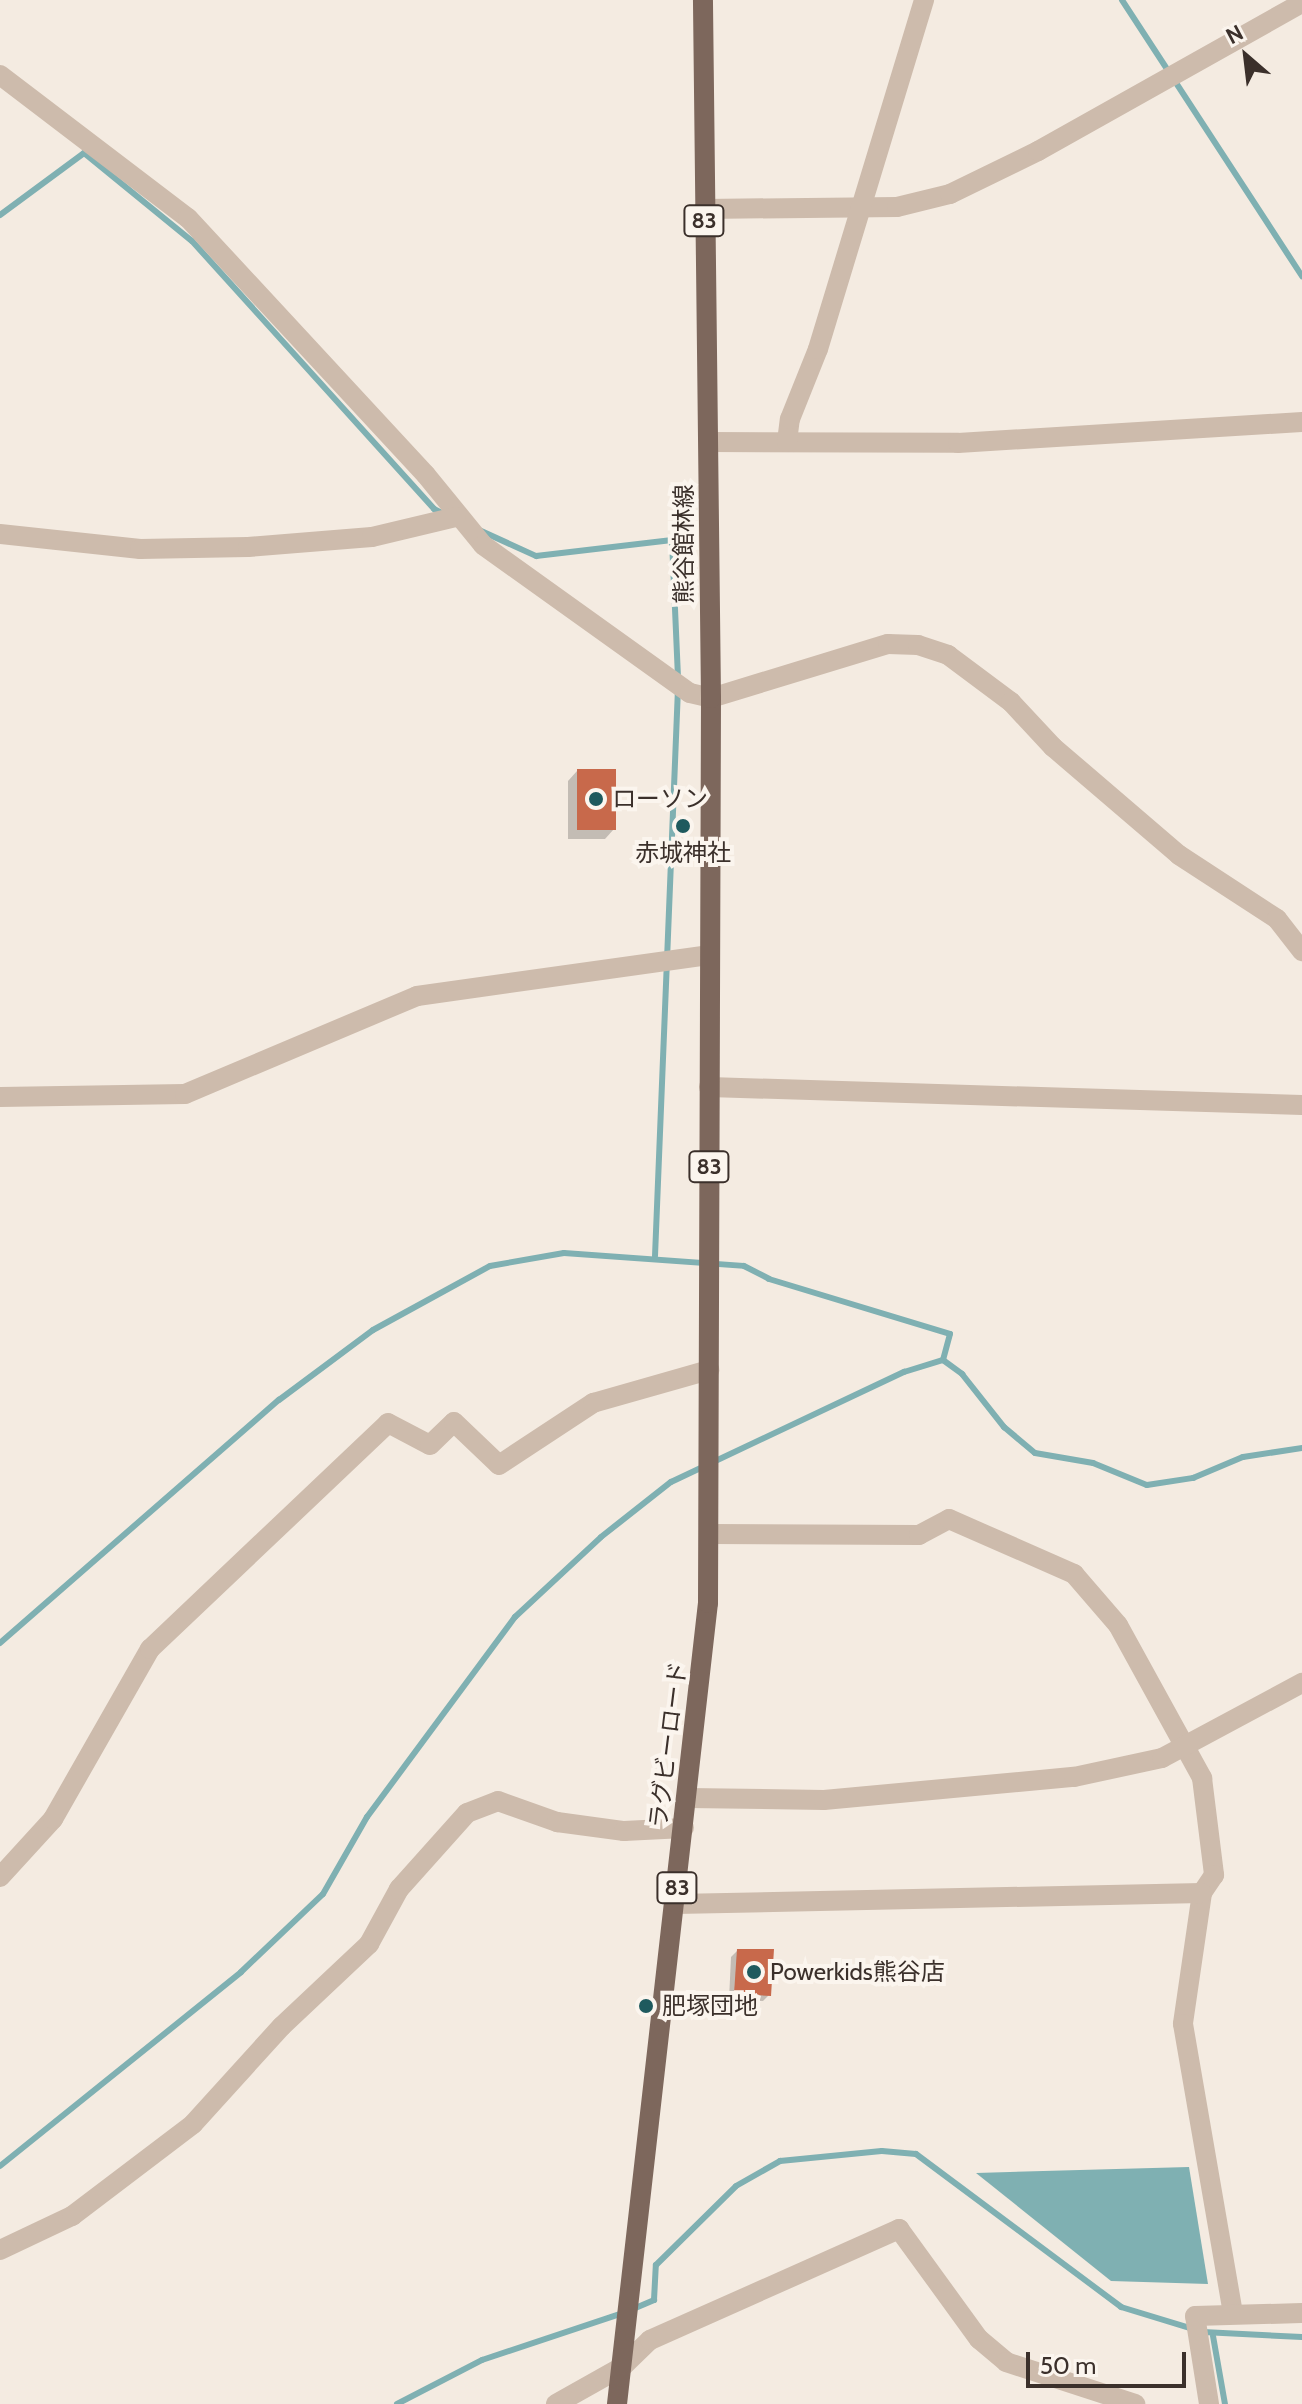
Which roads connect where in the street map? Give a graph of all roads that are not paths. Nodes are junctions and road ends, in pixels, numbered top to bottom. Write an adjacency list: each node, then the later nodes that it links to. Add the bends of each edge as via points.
1 (703, 0): 6 (main road, 熊谷館林線 / 83)
2 (924, 0): 5 (street)
3 (1302, 3): 5 (street, via 950,194 897,207)
4 (0, 75): 10 (street, via 188,218 416,464)
5 (857, 207): 6 (street); 9 (street)
6 (704, 209): 8 (main road, 熊谷館林線 / 83)
7 (1302, 422): 9 (street, via 958,443)
8 (709, 442): 9 (street); 12 (main road, 熊谷館林線 / 83)
9 (787, 442)
10 (456, 517): 11 (street, via 372,537 248,547 140,549); 12 (street, via 530,583 690,693)
11 (0, 534)
12 (711, 698): 13 (street, via 888,644 918,645 948,655 1011,702 1053,747 1179,855 1277,919); 14 (main road, 熊谷館林線 / 83)
13 (1302, 951)
14 (708, 955): 15 (main road, 熊谷館林線 / 83); 16 (street, via 417,996 185,1094)
15 (709, 1087): 17 (street); 18 (main road, ラグビーロード / 83)
16 (0, 1097)
17 (1302, 1105)
18 (709, 1370): 19 (main road, ラグビーロード / 83); 24 (street, via 593,1403 499,1465 454,1422 430,1445 388,1423 150,1649 53,1819)
19 (710, 1534): 21 (street, via 919,1535 949,1519 1074,1574 1118,1625); 22 (main road, ラグビーロード / 83, via 702,1683)
20 (1302, 1683): 21 (street)
21 (1185, 1748): 22 (street, via 1074,1777 1016,1785 824,1800); 25 (street, via 1202,1778 1214,1875)
22 (688, 1798): 23 (main road, ラグビーロード / 83)
23 (684, 1828): 26 (main road, ラグビーロード / 83); 27 (street, via 624,1831 557,1822 498,1801 467,1813 399,1889 369,1944 282,2026 193,2124 72,2216)
24 (0, 1877)
25 (1202, 1893): 26 (street); 29 (street, via 1183,2024)
26 (676, 1904): 30 (main road, ラグビーロード / 83)
27 (0, 2250)
28 (1302, 2313): 29 (street)
29 (1233, 2314): 34 (street, via 1195,2317)
30 (622, 2367): 31 (street); 32 (main road, ラグビーロード / 83); 33 (street, via 650,2340 899,2229 979,2339 1006,2362)
31 (556, 2404)
32 (617, 2404)
33 (1135, 2404)
34 (1209, 2404)

